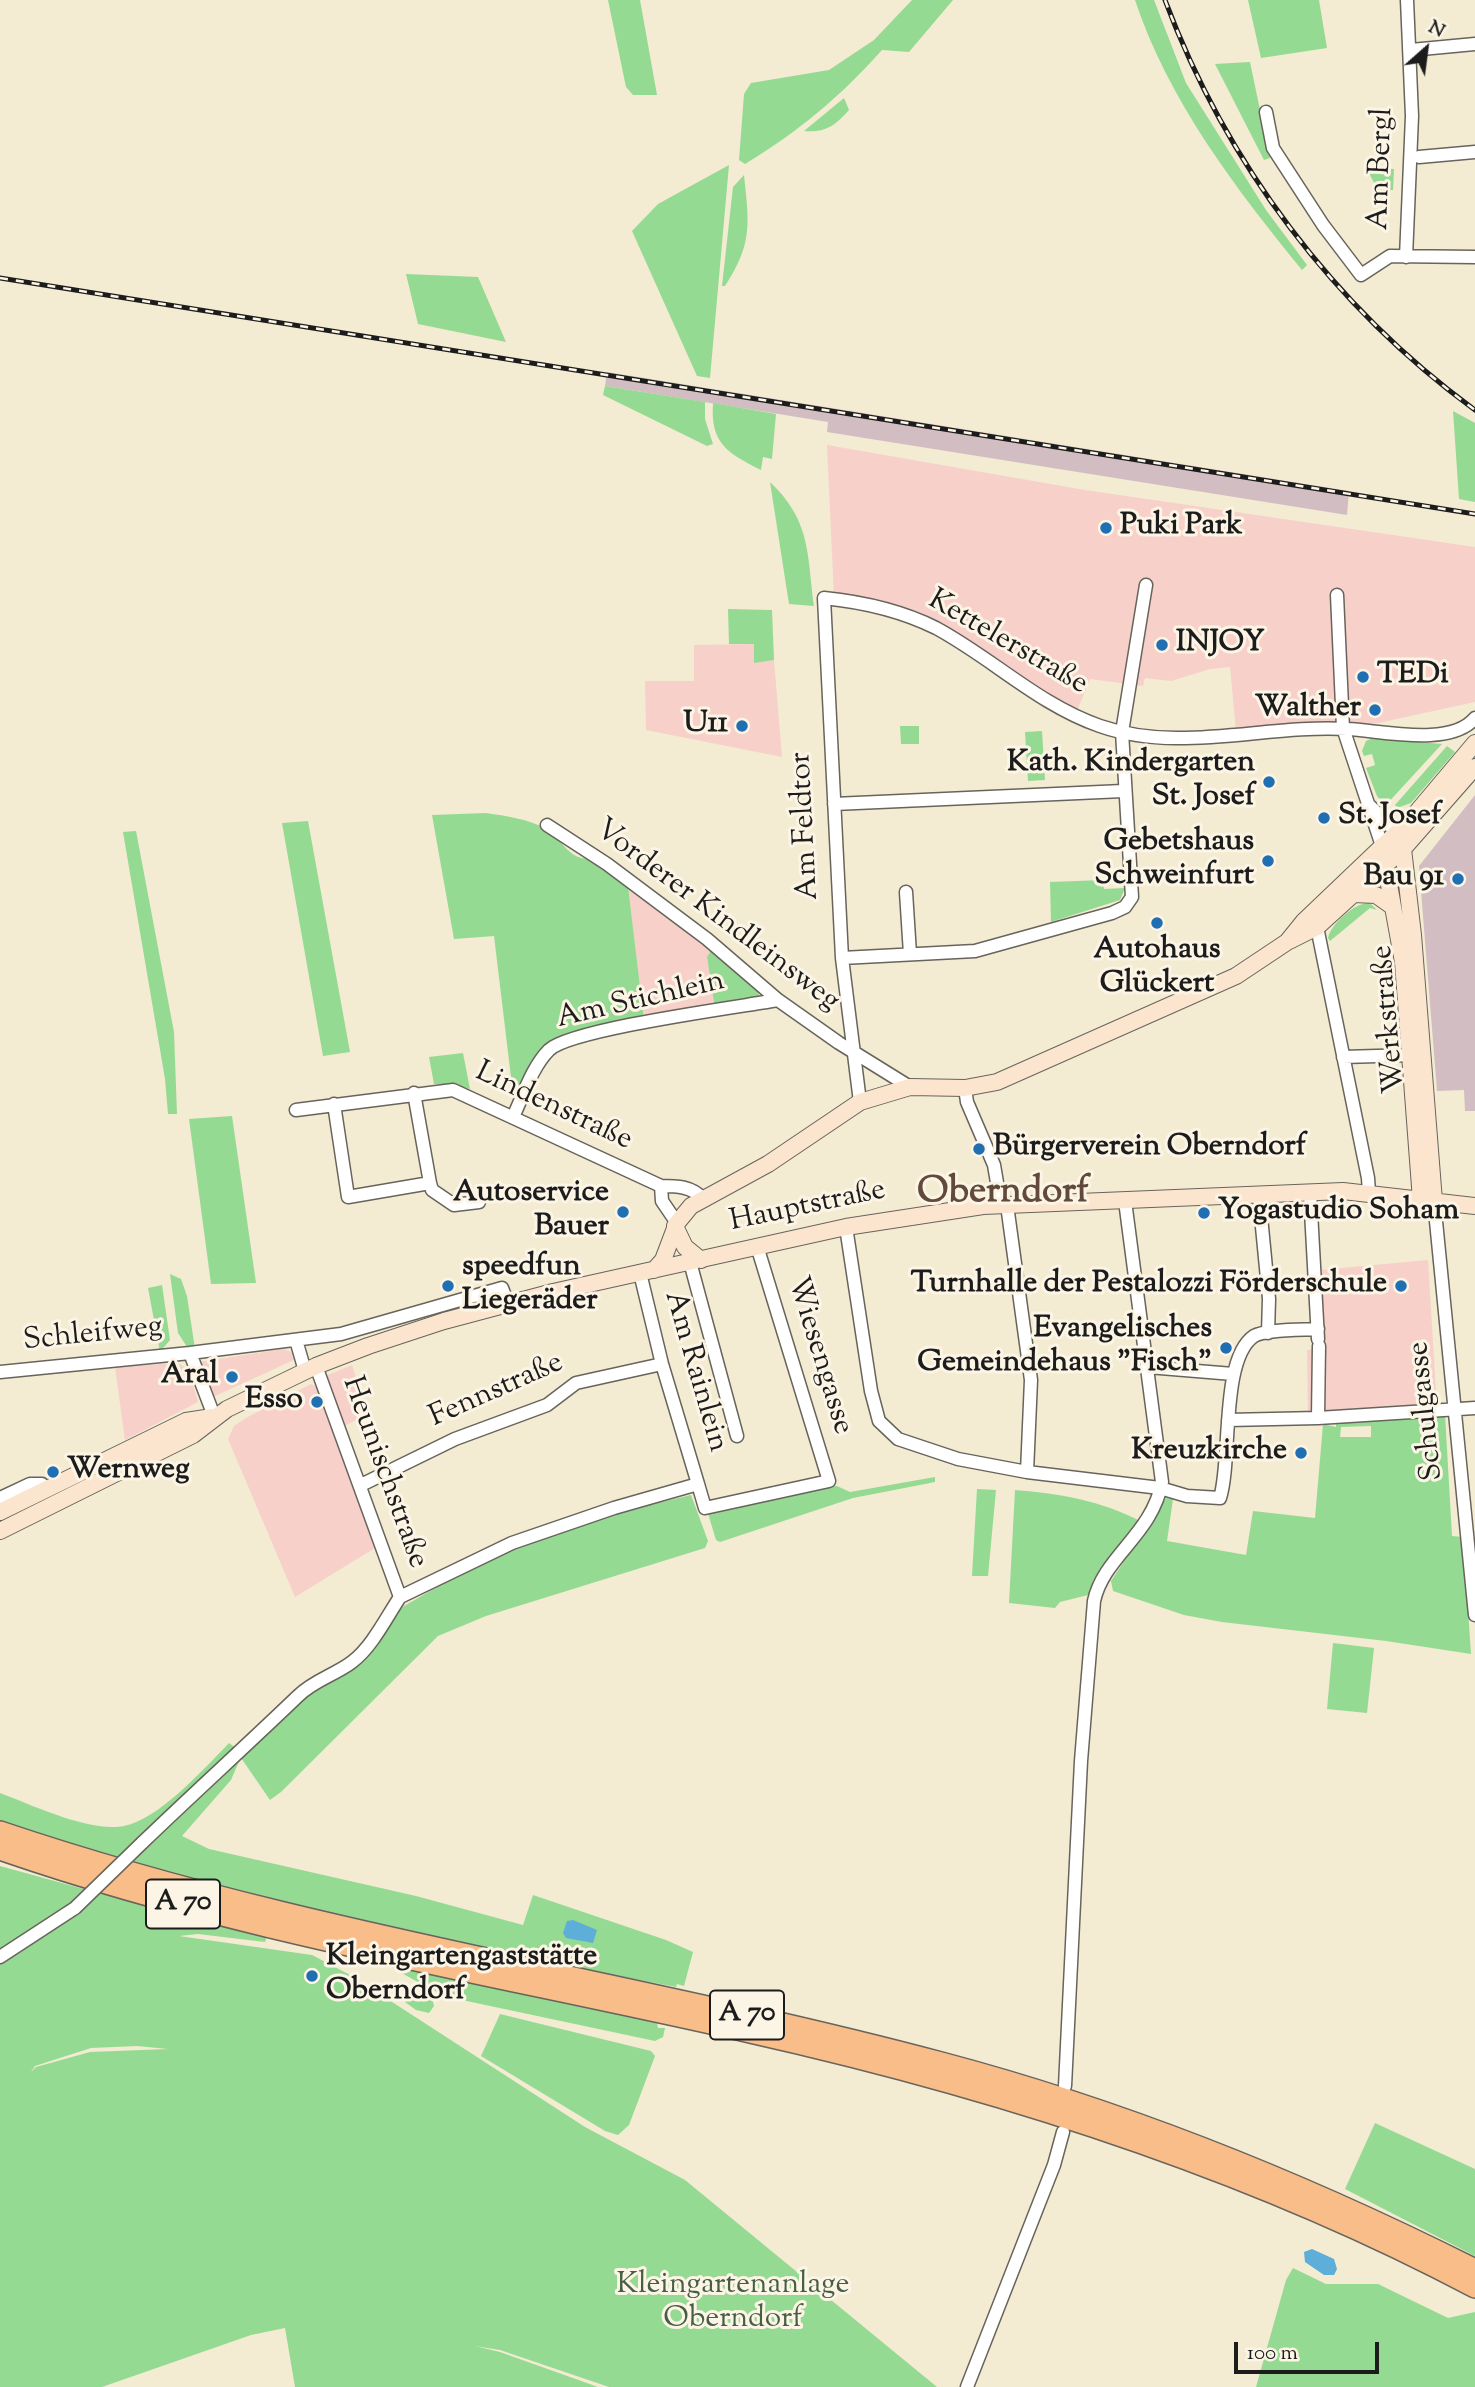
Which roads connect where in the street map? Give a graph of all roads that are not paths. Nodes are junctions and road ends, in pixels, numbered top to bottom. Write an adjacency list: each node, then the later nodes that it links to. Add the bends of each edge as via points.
1 (1407, 0): 3 (street, Am Bergl)
2 (1475, 44): 3 (street)
3 (1411, 50): 7 (street, Am Bergl)
4 (1266, 112): 7 (street, via 1273,148 1362,275 1384,258)
5 (1475, 152): 6 (street)
6 (1419, 157)
7 (1406, 257): 8 (street)
8 (1475, 257)
9 (1146, 585): 14 (street, Kettelerstraße)
10 (1337, 594): 13 (street)
11 (824, 598): 14 (street, Kettelerstraße, via 870,604 928,624 1073,715); 17 (street, Am Feldtor)
12 (1475, 718): 13 (street, Kettelerstraße, via 1464,729 1444,735)
13 (1343, 728): 14 (street, Kettelerstraße, via 1190,738); 18 (street)
14 (1122, 732): 16 (street)
15 (1473, 754): 20 (main road); 22 (main road)
16 (1124, 791): 17 (street); 29 (street, via 1132,897 1125,907 991,948)
17 (834, 804): 30 (street, Am Feldtor)
18 (1368, 804): 20 (street); 21 (street)
19 (547, 825): 31 (street, Vorderer Kindleinsweg, via 707,939)
20 (1397, 833): 21 (main road); 22 (main road, Werkstraße)
21 (1382, 846): 23 (main road, Werkstraße); 28 (main road)
22 (1402, 849): 23 (main road); 49 (main road, Werkstraße, via 1415,961)
23 (1386, 864): 25 (main road); 26 (main road, Werkstraße)
24 (906, 892): 29 (street)
25 (1353, 894): 26 (main road, via 1376,895); 27 (main road)
26 (1393, 907): 33 (main road, Werkstraße)
27 (1317, 927): 28 (main road); 34 (street)
28 (1287, 942): 36 (main road, via 1236,976 1006,1079)
29 (910, 954): 30 (street)
30 (842, 958): 32 (street, Am Feldtor)
31 (778, 1000): 32 (street, Vorderer Kindleinsweg); 41 (street, Am Stichlein, via 558,1043 544,1056)
32 (852, 1051): 35 (street); 38 (street, Am Feldtor)
33 (1411, 1055): 34 (street); 49 (main road, Werkstraße)
34 (1343, 1057): 45 (street)
35 (910, 1087): 36 (main road); 38 (main road)
36 (965, 1088): 51 (street)
37 (414, 1094): 39 (street, Lindenstraße); 41 (street, Lindenstraße, via 453,1090); 42 (street)
38 (860, 1102): 47 (main road, via 768,1164)
39 (334, 1104): 40 (street, Lindenstraße); 42 (street, via 348,1197)
40 (296, 1110)
41 (513, 1116): 43 (street, Lindenstraße)
42 (430, 1183): 50 (street, via 432,1190 454,1205)
43 (661, 1186): 47 (street, Lindenstraße, via 680,1186); 53 (street, via 662,1201)
44 (1310, 1193): 45 (main road, Hauptstraße); 46 (main road, Hauptstraße); 60 (street)
45 (1368, 1193): 49 (main road, Hauptstraße)
46 (1259, 1196): 48 (main road, Hauptstraße); 59 (street)
47 (703, 1199): 53 (main road, via 685,1211)
48 (1125, 1201): 51 (main road, Hauptstraße); 64 (street)
49 (1428, 1201): 52 (main road, Hauptstraße); 69 (street, Schulgasse)
50 (479, 1202)
51 (1004, 1205): 54 (main road, Hauptstraße, via 935,1211); 74 (street, via 1031,1380)
52 (1475, 1206)
53 (676, 1225): 56 (main road); 57 (main road, via 663,1260)
54 (846, 1227): 55 (main road, Hauptstraße); 74 (street, via 879,1421 898,1439 922,1449)
55 (757, 1246): 56 (main road, Hauptstraße); 75 (street, Wiesengasse, via 829,1481 705,1508)
56 (696, 1261): 57 (main road, Hauptstraße); 73 (street)
57 (647, 1272): 58 (main road, Hauptstraße); 63 (street, Am Rainlein)
58 (508, 1304): 61 (street, Schleifweg, via 502,1289 354,1331); 65 (main road, Hauptstraße, via 425,1327)
59 (1268, 1333): 60 (street); 67 (street, via 1248,1342)
60 (1319, 1338): 71 (street)
61 (296, 1340): 62 (street, Schleifweg); 65 (street)
62 (190, 1353): 66 (street, Schleifweg); 70 (street, Schleifweg)
63 (662, 1364): 75 (street, Am Rainlein); 76 (street, Fennstraße, via 576,1383 547,1405 455,1439)
64 (1148, 1367): 67 (street); 77 (street)
65 (310, 1369): 70 (main road, Hauptstraße); 76 (street, Heunischstraße)
66 (0, 1371)
67 (1233, 1374): 72 (street)
68 (1475, 1409): 69 (street)
69 (1454, 1411): 71 (street); 83 (street, Schulgasse)
70 (214, 1416): 79 (main road, Hauptstraße, via 186,1421)
71 (1318, 1418): 72 (street)
72 (1228, 1420): 77 (street, via 1220,1498)
73 (737, 1436)
74 (1027, 1472): 77 (street)
75 (698, 1484): 82 (street, via 512,1543)
76 (360, 1485): 82 (street, Heunischstraße)
77 (1160, 1488): 89 (street, via 1147,1522 1101,1581 1094,1601)
78 (0, 1498): 79 (street, via 30,1484 42,1484)
79 (50, 1498): 80 (main road); 81 (main road)
80 (0, 1512)
81 (0, 1531)
82 (400, 1597): 88 (street, bridge, via 352,1662 299,1694 75,1908)
83 (1475, 1615)
84 (0, 1832): 91 (highway, A 70, via 134,1875 258,1907 748,2015 1014,2084 1241,2164 1376,2222)
85 (0, 1849): 87 (highway, A 70)
86 (0, 1861): 87 (highway)
87 (80, 1875): 91 (highway, A 70, via 287,1930 745,2030 948,2082 1084,2123 1218,2172)
88 (0, 1957)
89 (1065, 2085)
90 (1063, 2132): 92 (street)
91 (1472, 2277)
92 (967, 2387)

